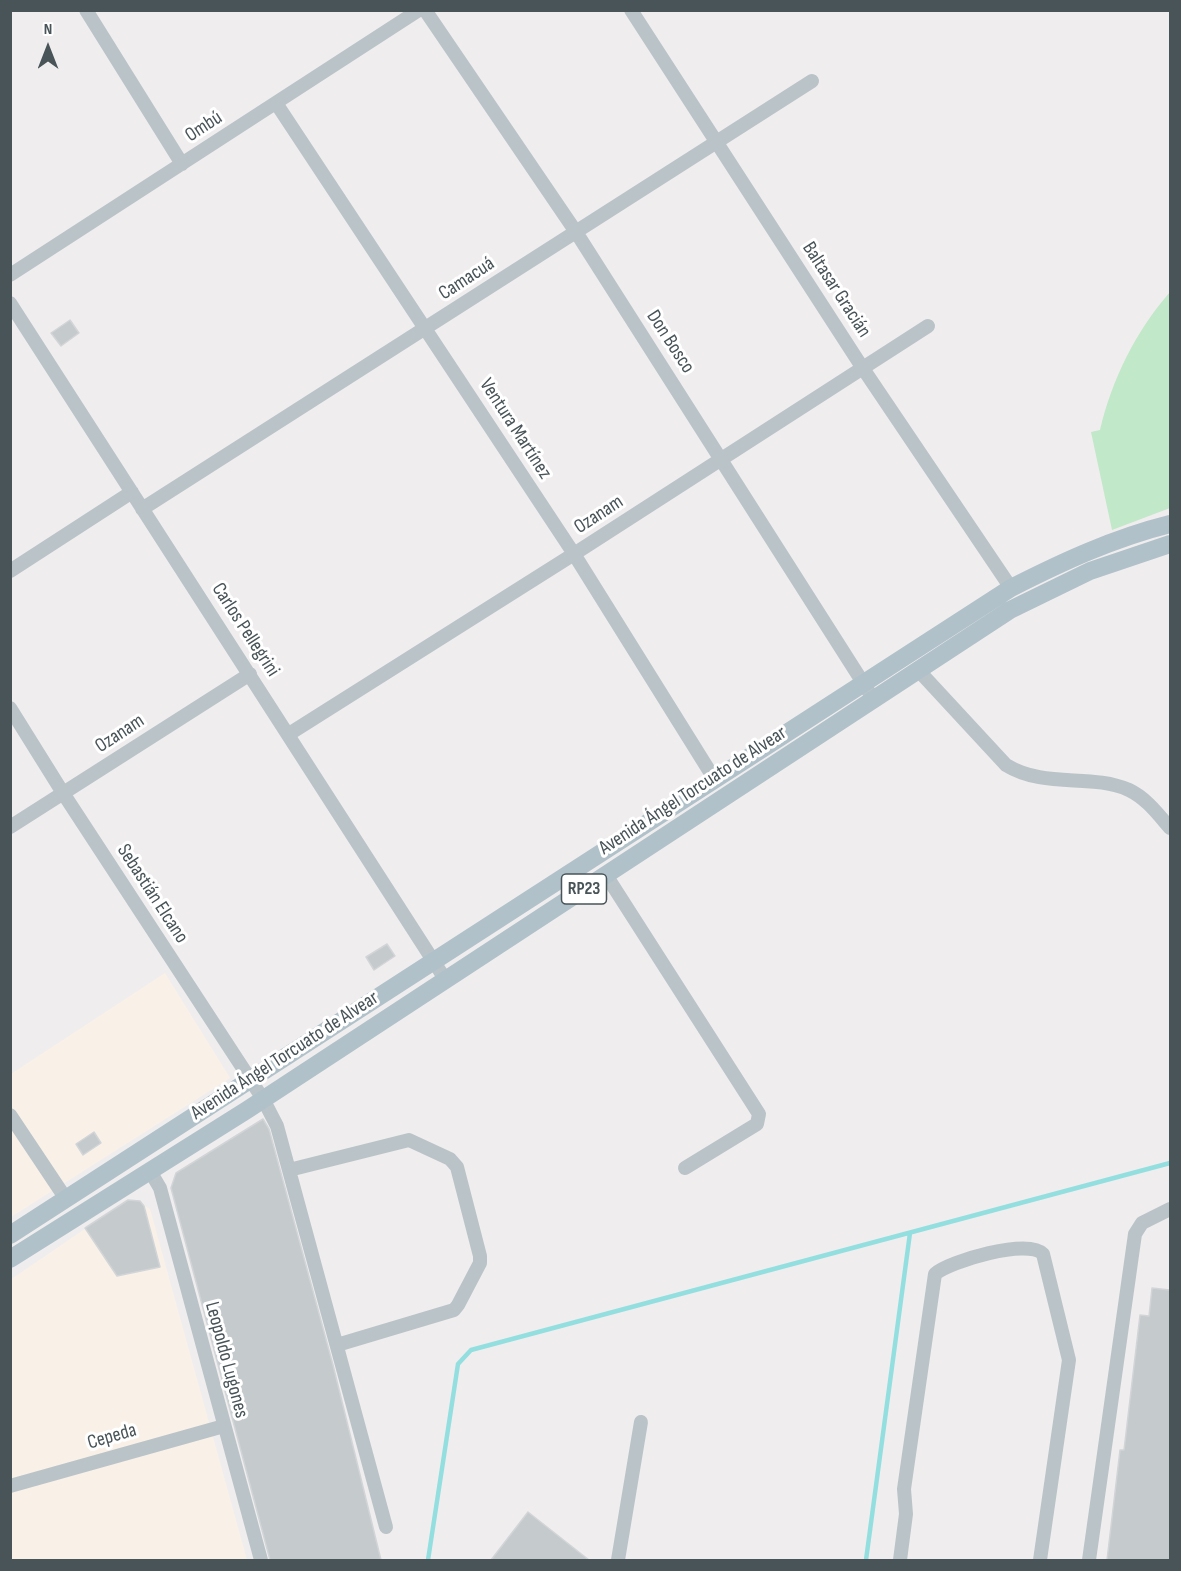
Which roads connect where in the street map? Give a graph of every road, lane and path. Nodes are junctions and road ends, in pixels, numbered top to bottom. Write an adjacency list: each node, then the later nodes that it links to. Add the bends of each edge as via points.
1 (86, 10): 8 (street)
2 (419, 10): 6 (street, Ombú)
3 (425, 10): 9 (street, Don Bosco)
4 (631, 10): 7 (street, Baltasar Gracián)
5 (812, 81): 7 (street, Camacuá)
6 (276, 103): 8 (street, Ombú); 13 (street, Ventura Martínez)
7 (717, 140): 9 (street, Camacuá); 14 (street, Baltasar Gracián)
8 (182, 164): 10 (street, Ombú)
9 (576, 232): 13 (street, Camacuá); 15 (street, Don Bosco)
10 (10, 275)
11 (10, 303): 16 (street, Carlos Pellegrini)
12 (928, 326): 14 (street, Ozanam)
13 (426, 328): 17 (street, Camacuá); 20 (street, Ventura Martínez)
14 (862, 367): 15 (street, Ozanam); 22 (street, Baltasar Gracián)
15 (722, 458): 20 (street, Ozanam); 25 (street, Don Bosco)
16 (132, 492): 17 (street, Carlos Pellegrini); 21 (street)
17 (142, 509): 24 (street, Carlos Pellegrini)
18 (1170, 524): 22 (main road, Avenida Ángel Torcuato de Alvear / RP23, via 1116,540)
19 (1170, 544): 23 (main road, Avenida Ángel Torcuato de Alvear / RP23, via 1107,565 1029,600)
20 (574, 554): 27 (street, Ozanam); 28 (street, Ventura Martínez)
21 (10, 571)
22 (1011, 588): 25 (main road, Avenida Ángel Torcuato de Alvear / RP23)
23 (919, 671): 25 (main road, Avenida Ángel Torcuato de Alvear / RP23); 31 (street, via 1006,765 1035,778 1118,786 1145,800)
24 (250, 674): 27 (street, Carlos Pellegrini); 29 (street, Ozanam)
25 (869, 693): 28 (main road, Avenida Ángel Torcuato de Alvear / RP23); 32 (main road, Avenida Ángel Torcuato de Alvear / RP23)
26 (10, 708): 29 (street, Sebastián Elcano)
27 (289, 734): 33 (street, Carlos Pellegrini)
28 (715, 780): 33 (main road, Avenida Ángel Torcuato de Alvear / RP23)
29 (63, 793): 30 (street, Ozanam); 35 (street, Sebastián Elcano)
30 (10, 827)
31 (1170, 828)
32 (606, 875): 34 (main road, Avenida Ángel Torcuato de Alvear / RP23); 38 (street, via 759,1114 757,1124)
33 (434, 961): 34 (street, Carlos Pellegrini); 35 (main road, Avenida Ángel Torcuato de Alvear / RP23)
34 (445, 980): 36 (main road, Avenida Ángel Torcuato de Alvear / RP23)
35 (251, 1081): 36 (street, Sebastián Elcano); 41 (main road, Avenida Ángel Torcuato de Alvear / RP23)
36 (263, 1099): 39 (street, Sebastián Elcano, via 277,1126); 40 (main road, Avenida Ángel Torcuato de Alvear / RP23)
37 (10, 1115): 41 (street)
38 (685, 1168)
39 (289, 1170): 45 (street, Sebastián Elcano); 45 (street, via 409,1140 450,1159 457,1167 480,1256 458,1305 454,1310)
40 (150, 1171): 44 (main road, Avenida Ángel Torcuato de Alvear / RP23); 47 (street, Leopoldo Lugones, via 160,1188)
41 (66, 1199): 43 (main road, Avenida Ángel Torcuato de Alvear / RP23)
42 (1170, 1209): 54 (street, via 1142,1223 1135,1234)
43 (10, 1235)
44 (10, 1259)
45 (337, 1345): 49 (street, Sebastián Elcano)
46 (641, 1422): 51 (street)
47 (224, 1426): 48 (street, Cepeda); 50 (street, Leopoldo Lugones)
48 (10, 1486)
49 (386, 1527)
50 (261, 1560)
51 (618, 1560)
52 (900, 1560): 53 (street, via 906,1514 904,1489 935,1274 953,1265 1027,1247 1043,1254 1069,1360)
53 (1040, 1560)
54 (1089, 1560)

